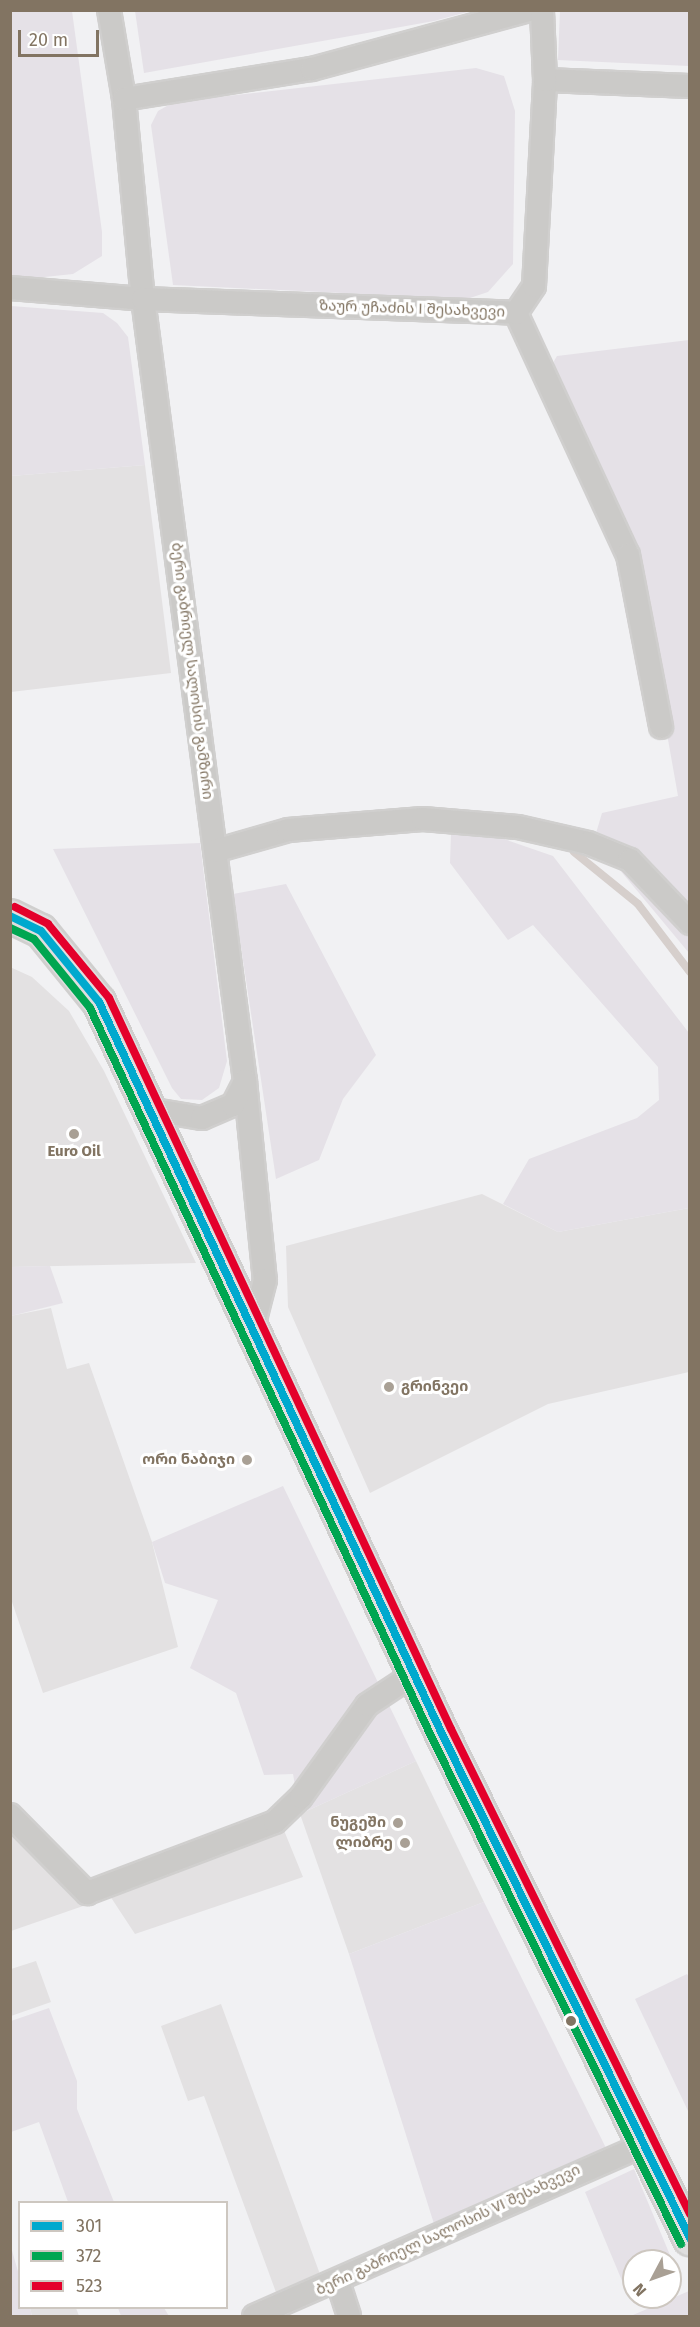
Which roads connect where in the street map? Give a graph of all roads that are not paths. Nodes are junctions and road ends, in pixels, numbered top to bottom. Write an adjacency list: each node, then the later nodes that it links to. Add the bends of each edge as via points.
1 (109, 10): 6 (street, ბერი გაბრიელ სალოსის გამზირი)
2 (529, 10): 6 (street, via 312,69)
3 (542, 10): 4 (street)
4 (545, 80): 5 (street); 9 (street, via 534,286)
5 (690, 86)
6 (124, 99): 8 (street, ბერი გაბრიელ სალოსის გამზირი)
7 (10, 288): 8 (street, ზაურ უჩაძის I შესახვევი)
8 (143, 299): 9 (street, ზაურ უჩაძის I შესახვევი); 11 (street, ბერი გაბრიელ სალოსის გამზირი)
9 (516, 313): 10 (street, ზაურ უჩაძის I შესახვევი, via 628,555)
10 (661, 728)
11 (215, 851): 13 (street, via 288,830 423,819 518,827 588,843 630,860); 14 (street, ბერი გაბრიელ სალოსის გამზირი)
12 (10, 916): 15 (main road, via 41,931 99,1002)
13 (690, 923)
14 (245, 1081): 15 (street, via 232,1105 202,1118); 16 (street, ბერი გაბრიელ სალოსის გამზირი, via 265,1280)
15 (148, 1108): 16 (main road)
16 (252, 1331): 17 (main road)
17 (414, 1674): 18 (street, via 367,1705 301,1797 275,1822 87,1893); 19 (main road)
18 (10, 1815)
19 (643, 2145): 20 (main road); 21 (street, ბერი გაბრიელ სალოსის VI შესახვევი, via 570,2174)
20 (690, 2239)
21 (338, 2282): 22 (street, ბერი გაბრიელ სალოსის VI შესახვევი); 23 (street)
22 (254, 2316)
23 (350, 2316)

